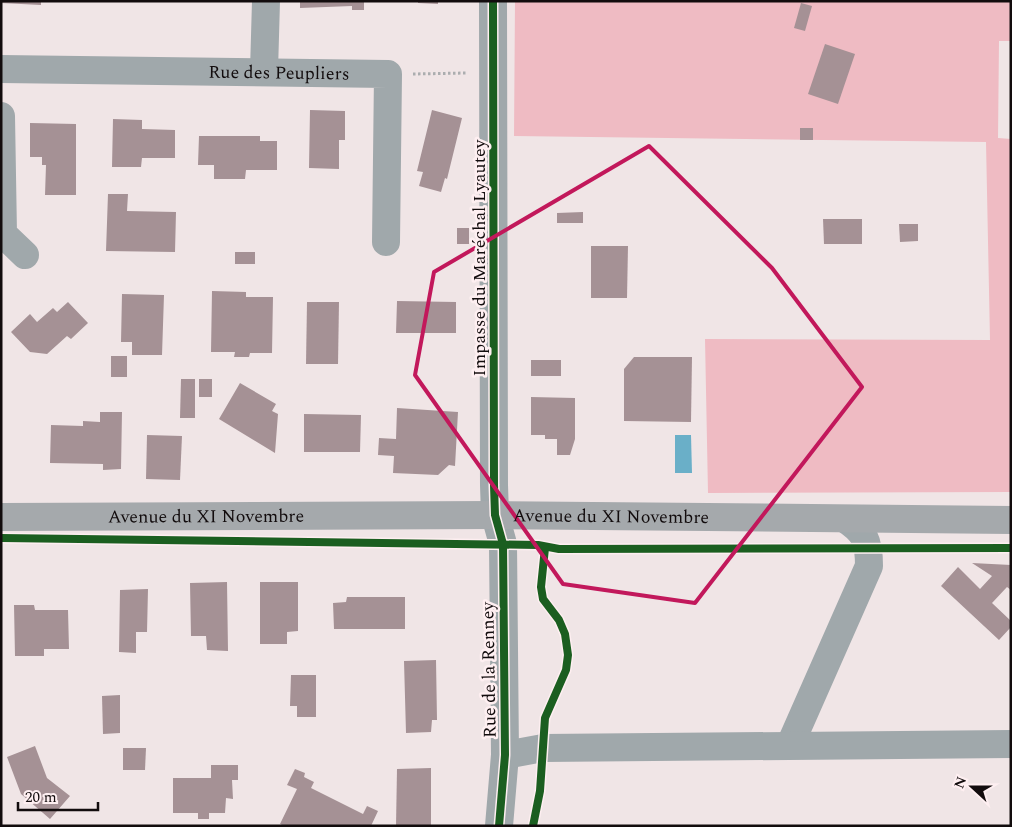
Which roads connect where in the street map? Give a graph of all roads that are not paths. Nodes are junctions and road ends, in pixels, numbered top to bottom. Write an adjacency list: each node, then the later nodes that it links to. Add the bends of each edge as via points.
1 (266, 1): 4 (street)
2 (494, 1): 8 (street, Impasse du Maréchal Lyautey)
3 (1, 69): 4 (street, Rue des Peupliers)
4 (264, 72): 6 (street, Rue des Peupliers, via 388,74)
5 (1, 116): 7 (street, via 2,234)
6 (386, 242)
7 (25, 255)
8 (495, 515): 9 (main road, Avenue du XI Novembre); 10 (main road, Avenue du XI Novembre); 14 (street, Rue de la Renney, via 503,544)
9 (1, 516)
10 (845, 519): 11 (main road, Avenue du XI Novembre); 12 (street, via 860,529 869,548 868,566)
11 (1011, 520)
12 (790, 744): 13 (street); 14 (street, via 544,748)
13 (1011, 744)
14 (505, 755): 15 (street, Rue de la Renney)
15 (499, 826)

